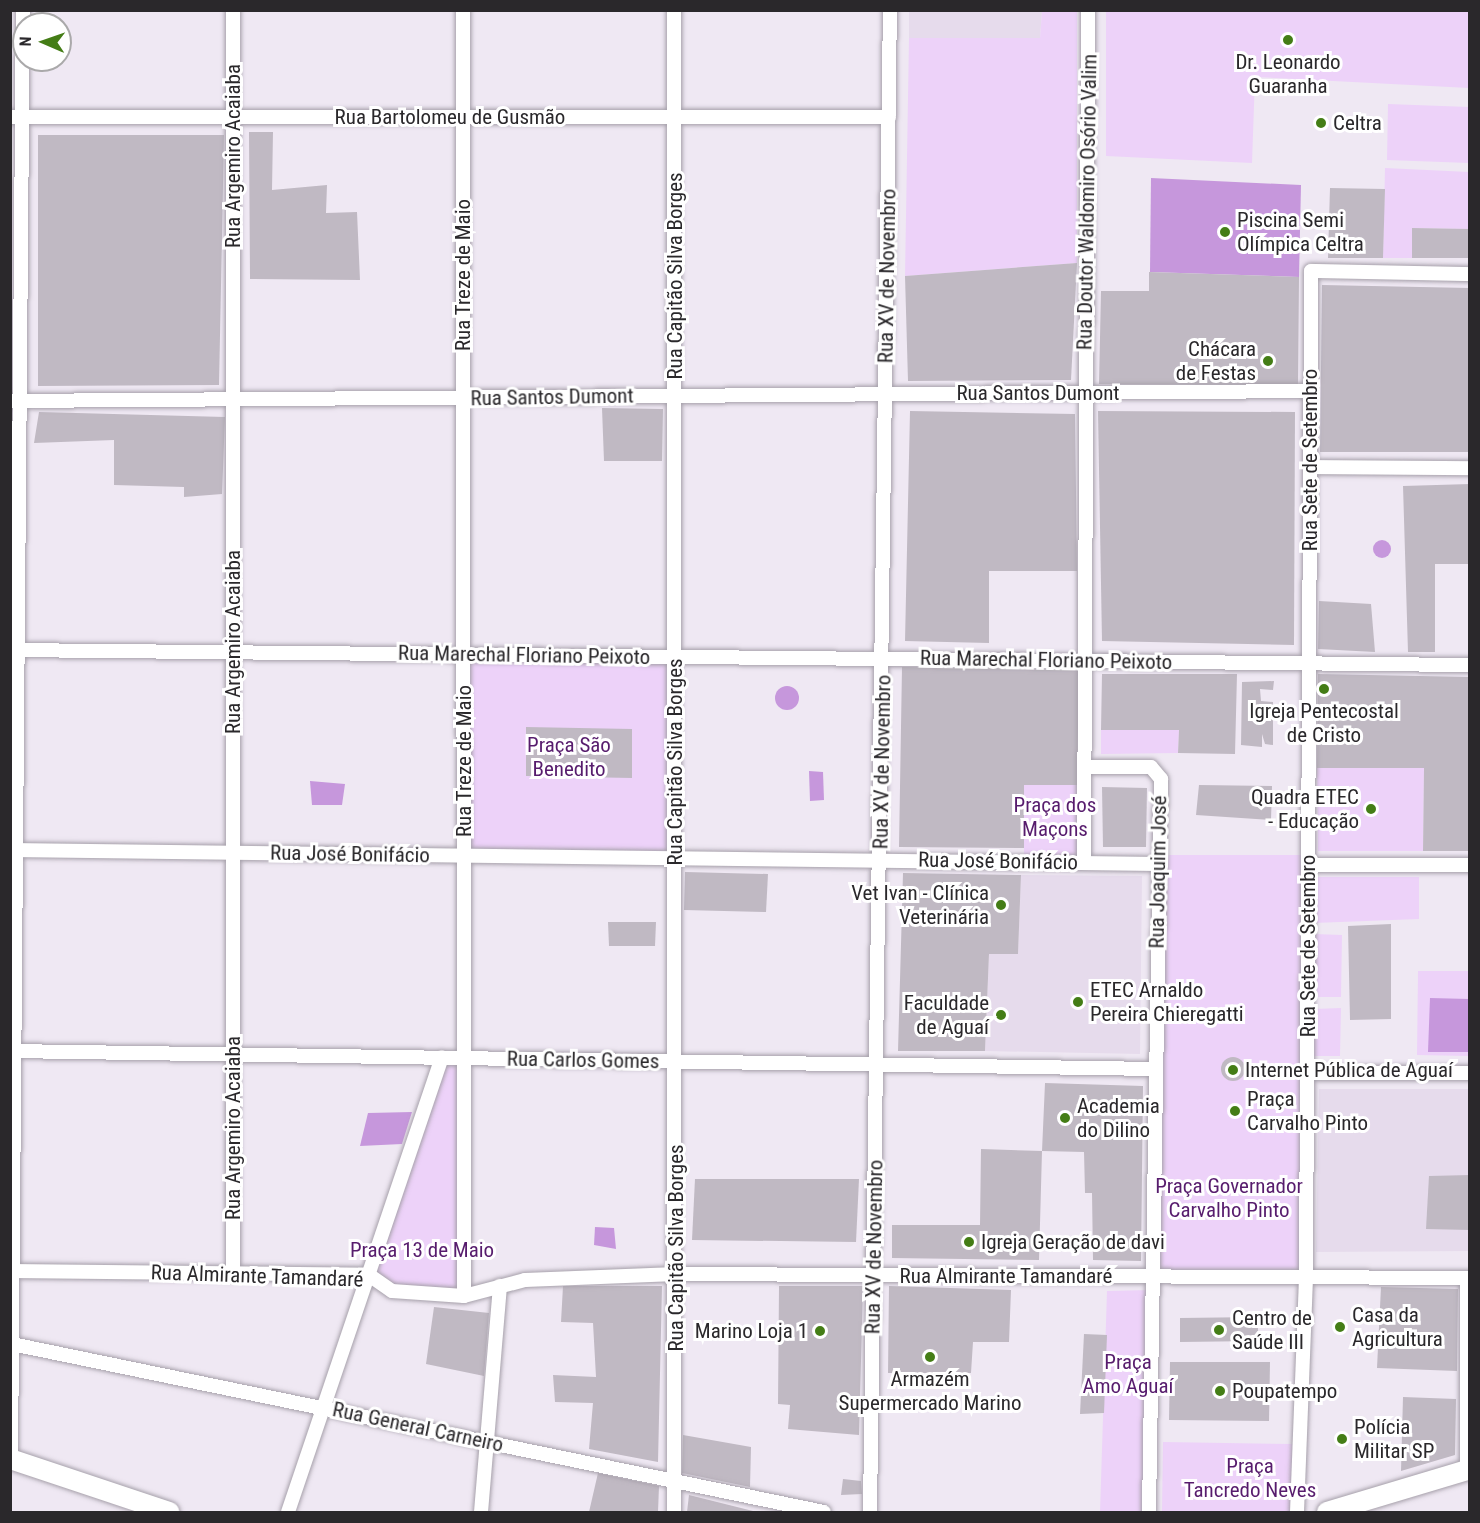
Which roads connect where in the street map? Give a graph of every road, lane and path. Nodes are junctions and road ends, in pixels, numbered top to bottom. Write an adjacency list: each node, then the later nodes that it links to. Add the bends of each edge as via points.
1 (23, 10): 7 (street)
2 (233, 10): 8 (street, Rua Argemiro Acaiaba)
3 (463, 10): 9 (street, Rua Treze de Maio)
4 (674, 10): 10 (street, Rua Capitão Silva Borges)
5 (890, 10): 11 (street, Rua XV de Novembro)
6 (1088, 10): 14 (street, Rua Doutor Waldomiro Osório Valim)
7 (16, 117): 8 (street, Rua Bartolomeu de Gusmão); 19 (street)
8 (233, 117): 9 (street, Rua Bartolomeu de Gusmão); 18 (street, Rua Argemiro Acaiaba)
9 (463, 117): 10 (street, Rua Bartolomeu de Gusmão); 17 (street, Rua Treze de Maio)
10 (675, 117): 11 (street, Rua Bartolomeu de Gusmão); 16 (street, Rua Capitão Silva Borges)
11 (889, 117): 15 (street, Rua XV de Novembro)
12 (1470, 274): 13 (street, Rua Sete de Setembro, via 1311,271)
13 (1310, 391): 14 (street, Rua Santos Dumont); 20 (street, Rua Sete de Setembro)
14 (1085, 392): 15 (street, Rua Santos Dumont); 27 (street, Rua Doutor Waldomiro Osório Valim)
15 (886, 394): 16 (street, Rua Santos Dumont); 26 (street, Rua XV de Novembro)
16 (675, 395): 17 (street, Rua Santos Dumont); 25 (street, Rua Capitão Silva Borges)
17 (463, 398): 18 (street, Rua Santos Dumont); 24 (street, Rua Treze de Maio)
18 (233, 399): 19 (street, Rua Santos Dumont); 23 (street, Rua Argemiro Acaiaba)
19 (15, 401): 22 (street)
20 (1311, 467): 21 (street); 28 (street, Rua Sete de Setembro)
21 (1470, 468)
22 (14, 650): 23 (street, Rua Marechal Floriano Peixoto); 31 (street)
23 (233, 652): 24 (street, Rua Marechal Floriano Peixoto); 32 (street, Rua Argemiro Acaiaba)
24 (464, 655): 25 (street, Rua Marechal Floriano Peixoto); 33 (street, Rua Treze de Maio)
25 (675, 657): 26 (street, Rua Marechal Floriano Peixoto); 34 (street, Rua Capitão Silva Borges)
26 (883, 659): 27 (street, Rua Marechal Floriano Peixoto); 35 (street, Rua XV de Novembro)
27 (1089, 661): 28 (street, Rua Marechal Floriano Peixoto); 30 (street, Rua Doutor Waldomiro Osório Valim)
28 (1307, 663): 29 (street, Rua Marechal Floriano Peixoto); 39 (street, Rua Sete de Setembro)
29 (1470, 665)
30 (1087, 767): 36 (street, Rua Doutor Waldomiro Osório Valim); 37 (street, Rua Joaquim José, via 1151,768 1161,779)
31 (13, 850): 32 (street, Rua José Bonifácio); 40 (street)
32 (233, 852): 33 (street, Rua José Bonifácio); 41 (street, Rua Argemiro Acaiaba)
33 (464, 856): 34 (street, Rua José Bonifácio); 43 (street, Rua Treze de Maio)
34 (675, 858): 35 (street, Rua José Bonifácio); 44 (street, Rua Capitão Silva Borges)
35 (881, 860): 36 (street, Rua José Bonifácio); 45 (street, Rua XV de Novembro)
36 (1084, 862): 37 (street, Rua José Bonifácio)
37 (1158, 864): 46 (street, Rua Joaquim José)
38 (1470, 864): 39 (street)
39 (1308, 865): 47 (street, Rua Sete de Setembro)
40 (12, 1051): 41 (street, Rua Carlos Gomes); 49 (street)
41 (233, 1054): 42 (street, Rua Carlos Gomes); 50 (street, Rua Argemiro Acaiaba)
42 (442, 1058): 43 (street, Rua Carlos Gomes); 52 (street)
43 (464, 1058): 44 (street, Rua Carlos Gomes); 58 (street, Rua Treze de Maio)
44 (676, 1061): 45 (street, Rua Carlos Gomes); 51 (street, Rua Capitão Silva Borges)
45 (878, 1065): 46 (street, Rua Carlos Gomes); 53 (street, Rua XV de Novembro)
46 (1155, 1070): 55 (street, Rua Joaquim José)
47 (1307, 1073): 48 (street); 54 (street, Rua Sete de Setembro)
48 (1470, 1073)
49 (11, 1271): 50 (street, Rua Almirante Tamandaré); 59 (street)
50 (233, 1274): 52 (street, Rua Almirante Tamandaré)
51 (676, 1274): 53 (street, Rua Almirante Tamandaré); 57 (street, Rua Almirante Tamandaré); 64 (street, Rua Capitão Silva Borges)
52 (369, 1275): 58 (street, Rua Almirante Tamandaré, via 392,1291); 60 (street)
53 (874, 1275): 55 (street, Rua Almirante Tamandaré); 70 (street, Rua XV de Novembro)
54 (1306, 1275): 55 (street, Rua Almirante Tamandaré); 56 (street, Rua Almirante Tamandaré); 72 (street, Rua Sete de Setembro)
55 (1152, 1276): 71 (street, Rua Joaquim José)
56 (1468, 1278): 63 (street)
57 (500, 1286): 58 (street, Rua Almirante Tamandaré); 61 (street)
58 (464, 1296)
59 (12, 1344): 60 (street, Rua General Carneiro); 62 (street)
60 (324, 1408): 61 (street, Rua General Carneiro); 66 (street)
61 (487, 1441): 64 (street, Rua General Carneiro); 67 (street)
62 (11, 1459): 65 (street)
63 (1468, 1470): 73 (street)
64 (676, 1480): 68 (street, Rua Capitão Silva Borges); 69 (street, Rua General Carneiro)
65 (169, 1512)
66 (288, 1512)
67 (481, 1512)
68 (674, 1512)
69 (824, 1512)
70 (870, 1512)
71 (1149, 1512)
72 (1297, 1512)
73 (1327, 1512)

